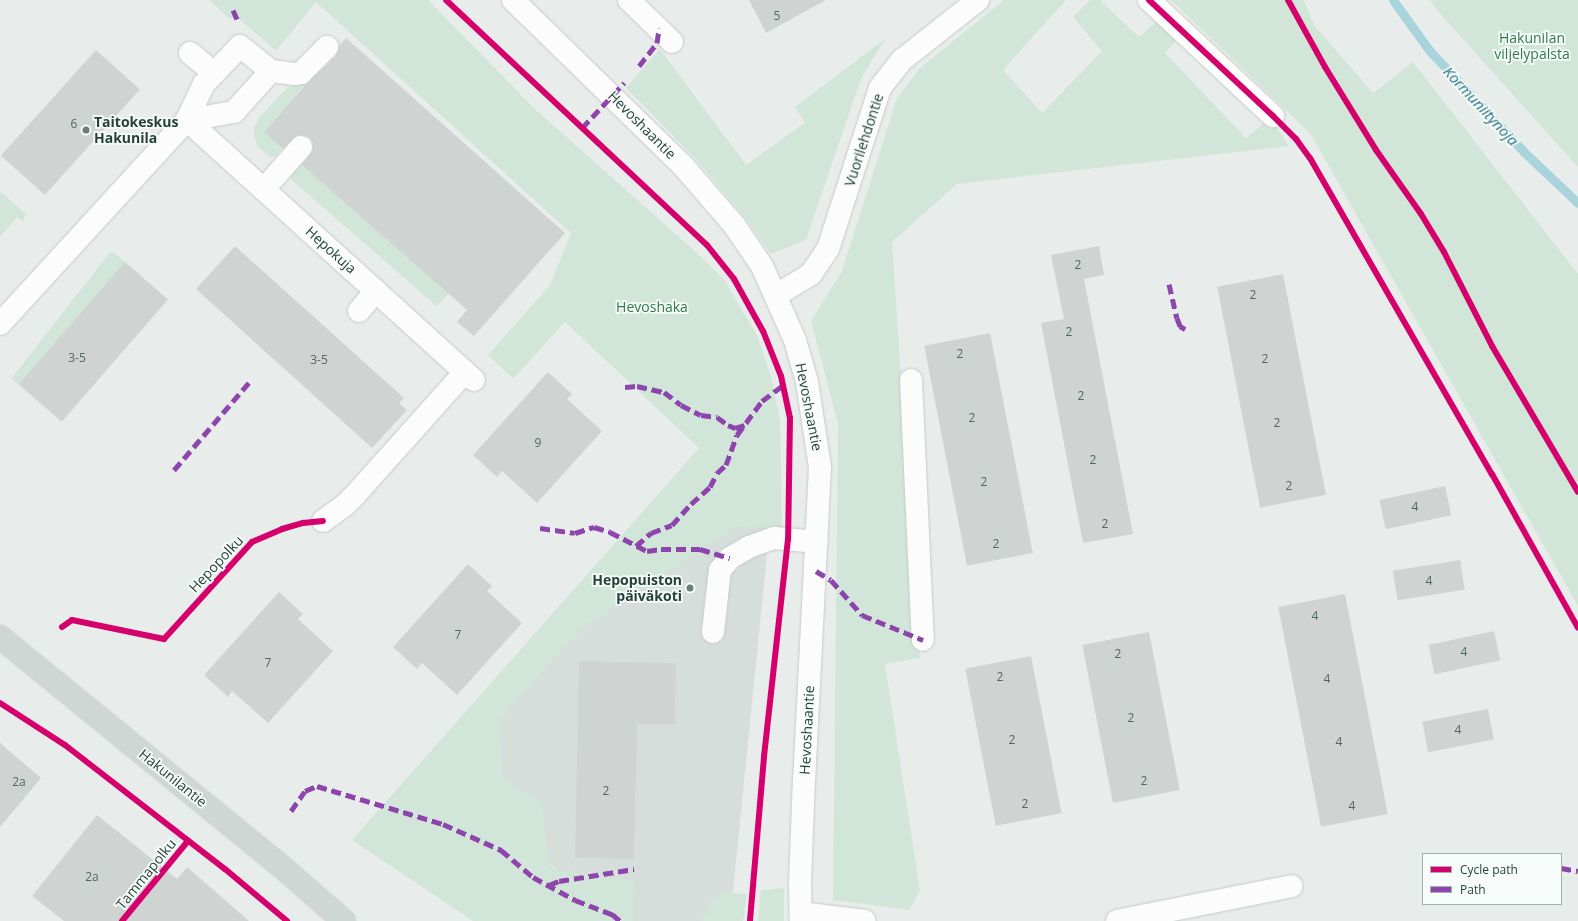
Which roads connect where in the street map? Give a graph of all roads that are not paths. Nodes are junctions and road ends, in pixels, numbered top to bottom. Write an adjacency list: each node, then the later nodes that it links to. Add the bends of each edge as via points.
1 (513, 0): 15 (street, Hevoshaantie, via 684,167 734,225 762,266)
2 (629, 0): 5 (street)
3 (978, 0): 15 (street, Vuorilehdontie, via 902,60 880,88 828,250 811,274)
4 (1149, 0): 10 (street)
5 (672, 42)
6 (327, 46): 8 (street, via 301,73)
7 (190, 53): 9 (street)
8 (271, 72): 9 (street, via 240,46); 11 (street, via 234,112)
9 (214, 73): 11 (street, via 204,84)
10 (1273, 116)
11 (187, 120): 13 (street, Hepokuja); 17 (street)
12 (301, 147): 13 (street)
13 (264, 189): 14 (street, Hepokuja)
14 (376, 292): 16 (street); 19 (street, Hepokuja, via 469,376 355,495)
15 (775, 296): 20 (street, Hevoshaantie, via 795,340 814,417 820,467)
16 (359, 311)
17 (0, 324)
18 (911, 380): 23 (street)
19 (323, 521)
20 (817, 542): 21 (street, via 774,538 749,547 730,558 720,570); 25 (street, Hevoshaantie, via 804,778)
21 (713, 632)
22 (0, 637): 26 (main road, Hakunilantie)
23 (923, 640)
24 (1292, 886): 28 (street)
25 (801, 917): 27 (street)
26 (344, 921)
27 (865, 921)
28 (1117, 921)

